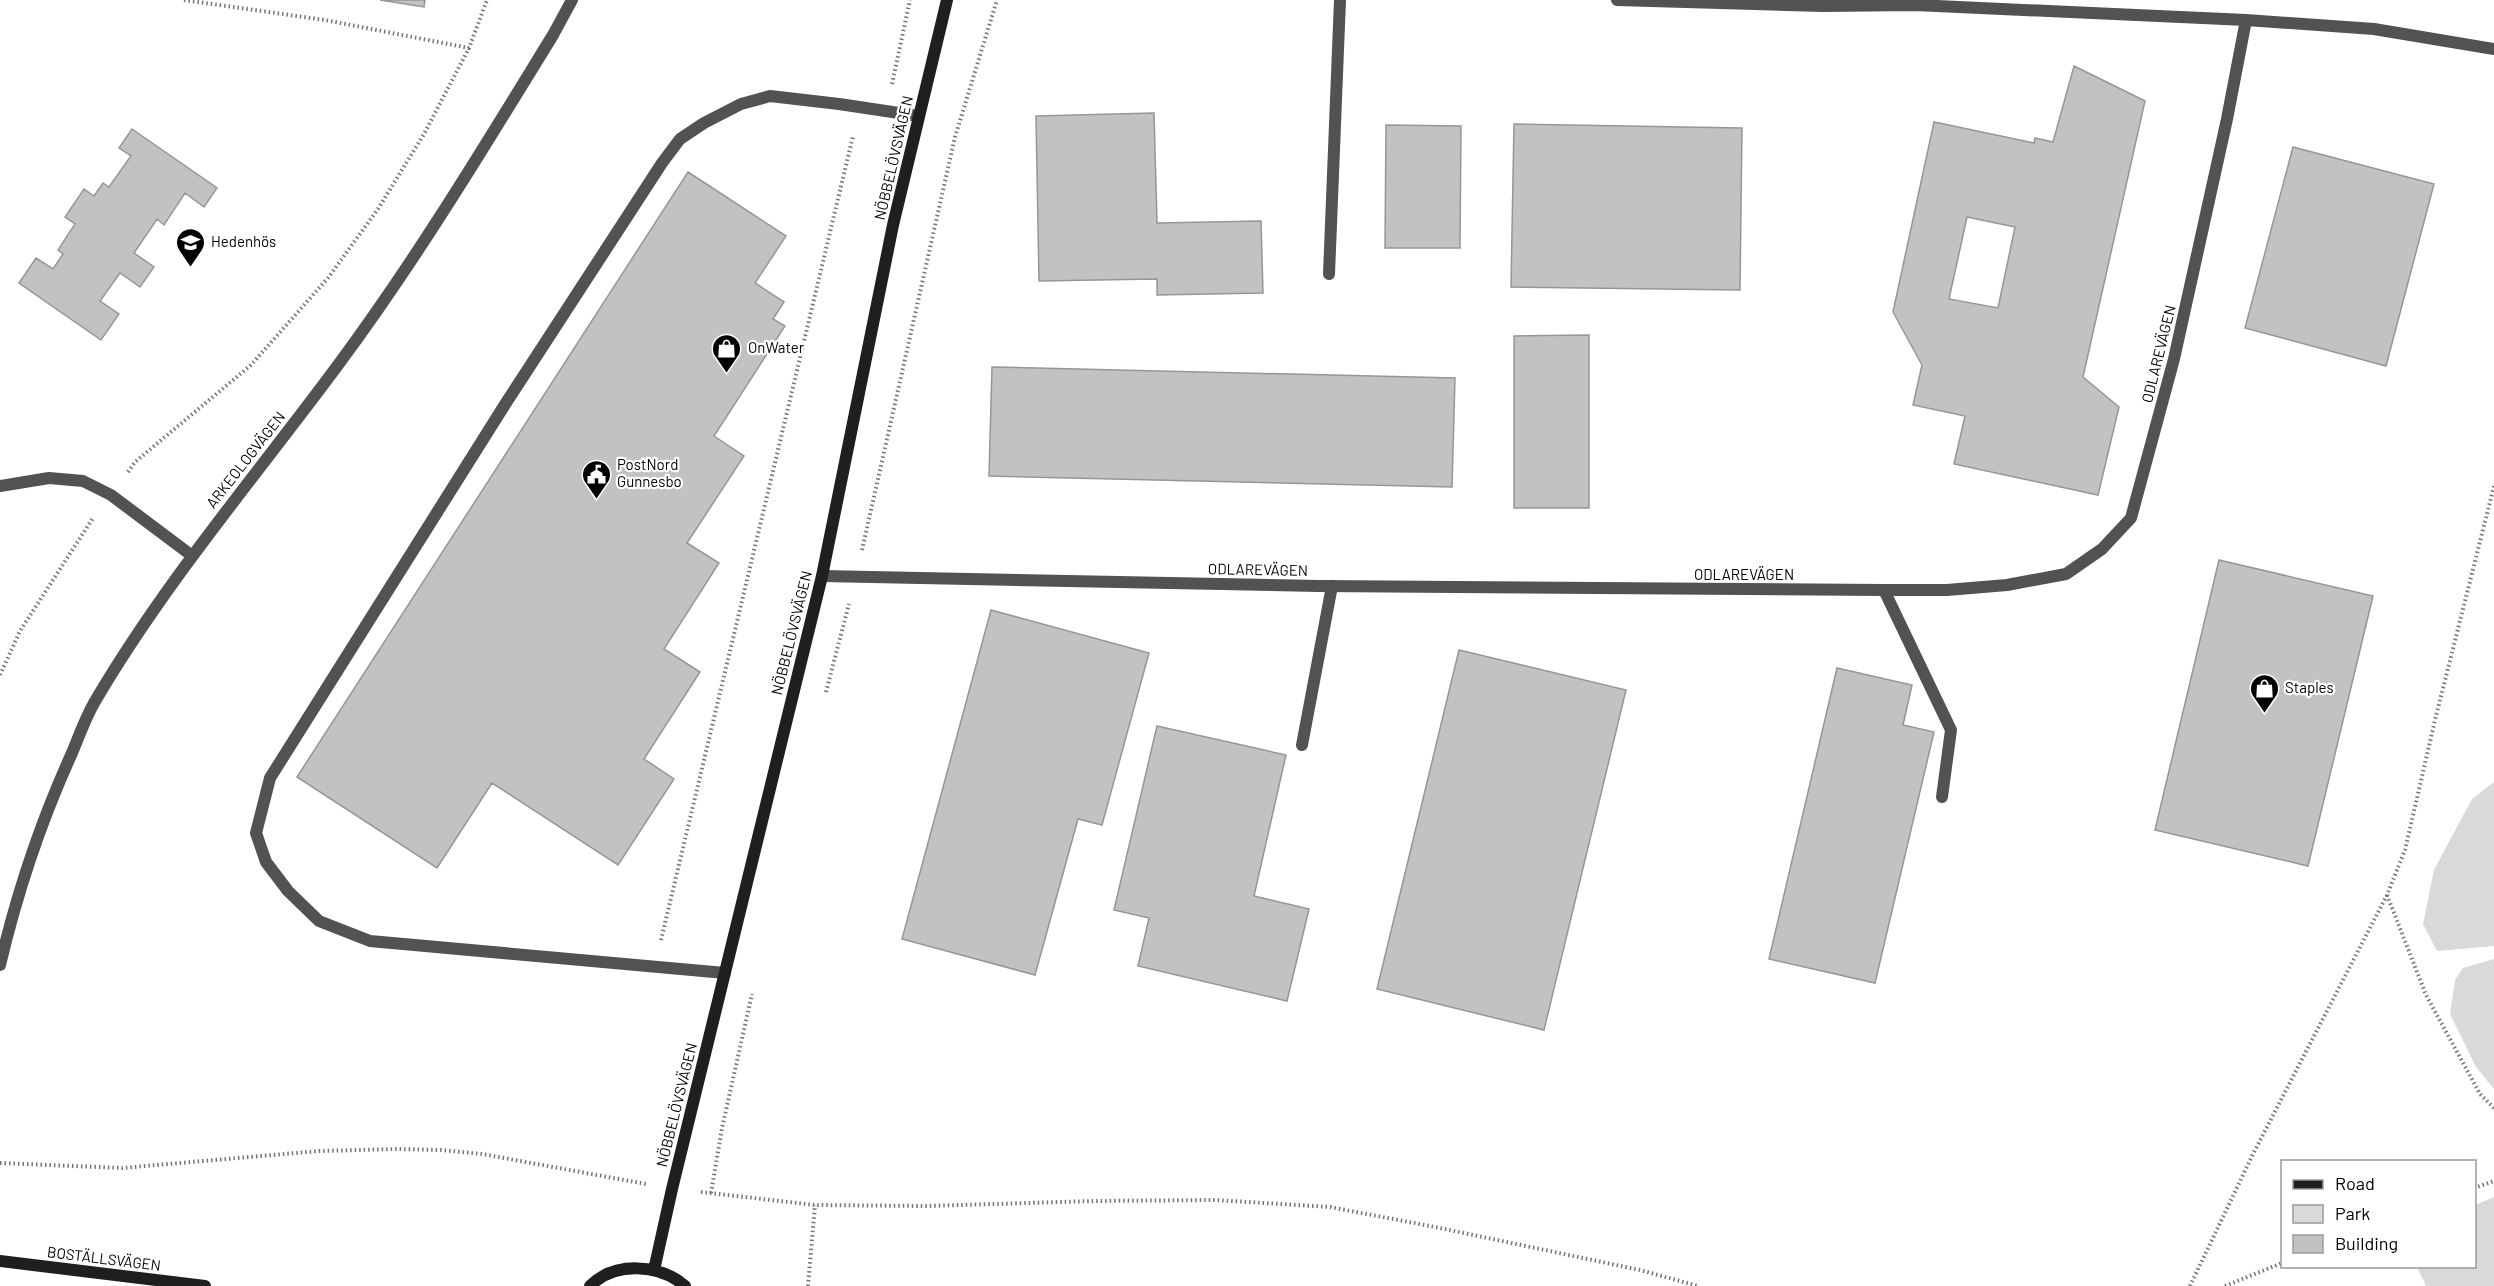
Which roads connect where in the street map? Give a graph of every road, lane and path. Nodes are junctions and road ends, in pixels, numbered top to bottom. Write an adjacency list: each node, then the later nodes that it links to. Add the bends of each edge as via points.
1 (184, 0): 9 (path, via 325,20)
2 (488, 0): 9 (path)
3 (572, 0): 18 (street, ARKEOLOGVÄGEN, via 411,262 337,366)
4 (910, 0): 12 (path)
5 (947, 0): 13 (street, NÖBBELÖVSVÄGEN)
6 (1340, 0): 14 (street)
7 (1617, 0): 8 (street, via 1915,5)
8 (2246, 20): 10 (street, via 2374,29); 21 (street, ODLAREVÄGEN, via 2174,359 2131,518 2102,549 2066,574 2007,585)
9 (469, 48): 17 (path, via 424,135 378,209 328,278 251,365 135,462)
10 (2494, 49)
11 (860, 107): 12 (street); 27 (path); 27 (street, via 770,96 741,104 680,139 504,406 270,778 256,833 266,862 288,891 320,921 370,941)
12 (887, 111): 13 (street)
13 (919, 116): 19 (street, NÖBBELÖVSVÄGEN)
14 (1329, 274)
15 (0, 486): 17 (street, via 49,478 83,481)
16 (2494, 486): 25 (path, via 2405,850)
17 (111, 495): 18 (street); 22 (path, via 20,632)
18 (191, 555): 26 (street, ARKEOLOGVÄGEN, via 93,706 57,784 12,911)
19 (822, 576): 20 (street, ODLAREVÄGEN); 28 (street, NÖBBELÖVSVÄGEN)
20 (1332, 586): 21 (street, ODLAREVÄGEN); 23 (street)
21 (1884, 590): 24 (street, via 1951,730)
22 (0, 675)
23 (1302, 745)
24 (1942, 797)
25 (2387, 895): 29 (path, via 2426,994 2480,1094); 43 (path, via 2253,1154)
26 (0, 965)
27 (655, 967): 28 (street)
28 (725, 973): 33 (street, NÖBBELÖVSVÄGEN)
29 (2494, 1108)
30 (0, 1163): 33 (path, via 122,1168 319,1151 441,1150)
31 (2494, 1181): 32 (path)
32 (2476, 1188)
33 (672, 1189): 34 (path); 37 (street, NÖBBELÖVSVÄGEN)
34 (815, 1205): 41 (path); 42 (path, via 1215,1200 1330,1207 1606,1263)
35 (0, 1261): 38 (street, BOSTÄLLSVÄGEN)
36 (2281, 1264): 44 (path)
37 (654, 1270): 39 (street, via 618,1270); 40 (street, via 678,1279)
38 (205, 1286)
39 (590, 1286)
40 (685, 1286)
41 (808, 1286)
42 (1698, 1286)
43 (2190, 1286)
44 (2225, 1286)

